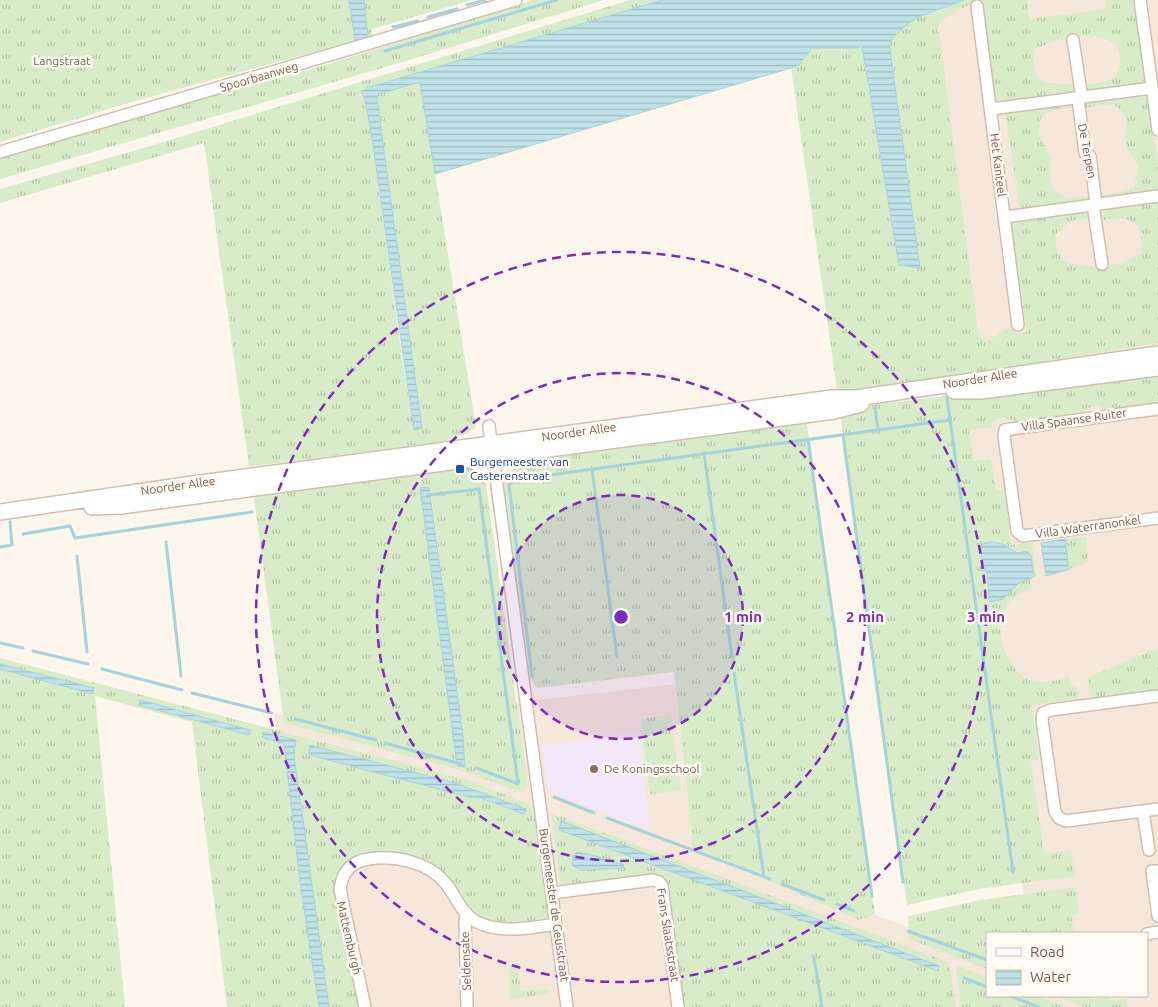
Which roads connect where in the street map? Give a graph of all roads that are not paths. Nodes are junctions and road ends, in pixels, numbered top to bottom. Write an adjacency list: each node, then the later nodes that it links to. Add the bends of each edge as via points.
1 (516, 0): 9 (street, Spoorbaanweg)
2 (1140, 0): 5 (street)
3 (977, 6): 7 (street, Het Kanteel)
4 (1073, 40): 6 (street, De Terpen)
5 (1152, 88): 6 (street); 8 (street)
6 (1080, 98): 7 (street); 11 (street, De Terpen, via 1085,153 1090,156)
7 (991, 109): 12 (street, Het Kanteel)
8 (1158, 130)
9 (0, 152)
10 (1158, 196): 11 (street)
11 (1095, 204): 12 (street); 13 (street, De Terpen)
12 (1005, 217): 14 (street, Het Kanteel)
13 (1102, 264)
14 (1018, 325)
15 (1158, 354): 19 (street, Noorder Allee, via 856,398 832,398)
16 (1158, 368): 19 (street, Noorder Allee, via 981,391 950,392 855,405 834,411)
17 (1158, 409): 24 (street, Villa Spaanse Ruiter, via 1005,430 1017,531)
18 (489, 426): 19 (street)
19 (492, 450): 20 (street, Noorder Allee); 30 (street, Burgemeester de Geusstraat)
20 (212, 487): 21 (street, Noorder Allee); 23 (street, Noorder Allee, via 122,506)
21 (0, 512)
22 (1158, 518): 24 (street, Villa Waterranonkel)
23 (0, 519)
24 (1020, 534)
25 (1158, 696): 27 (street, via 1051,710 1043,713 1042,720 1055,812 1059,818 1066,821)
26 (1158, 809): 27 (street)
27 (1143, 811): 28 (street)
28 (1149, 850)
29 (1155, 871): 32 (street)
30 (552, 893): 33 (street, Burgemeester de Geusstraat); 37 (street, Frans Slaatsstraat, via 653,880 659,882)
31 (467, 916): 33 (street, via 500,928); 34 (street, Mattemburgh, via 440,877 421,865 377,858 349,866 341,881 340,896); 35 (street, Seldensate)
32 (1158, 916)
33 (556, 924): 36 (street, Burgemeester de Geusstraat)
34 (365, 1007)
35 (468, 1007)
36 (568, 1007)
37 (678, 1007)

